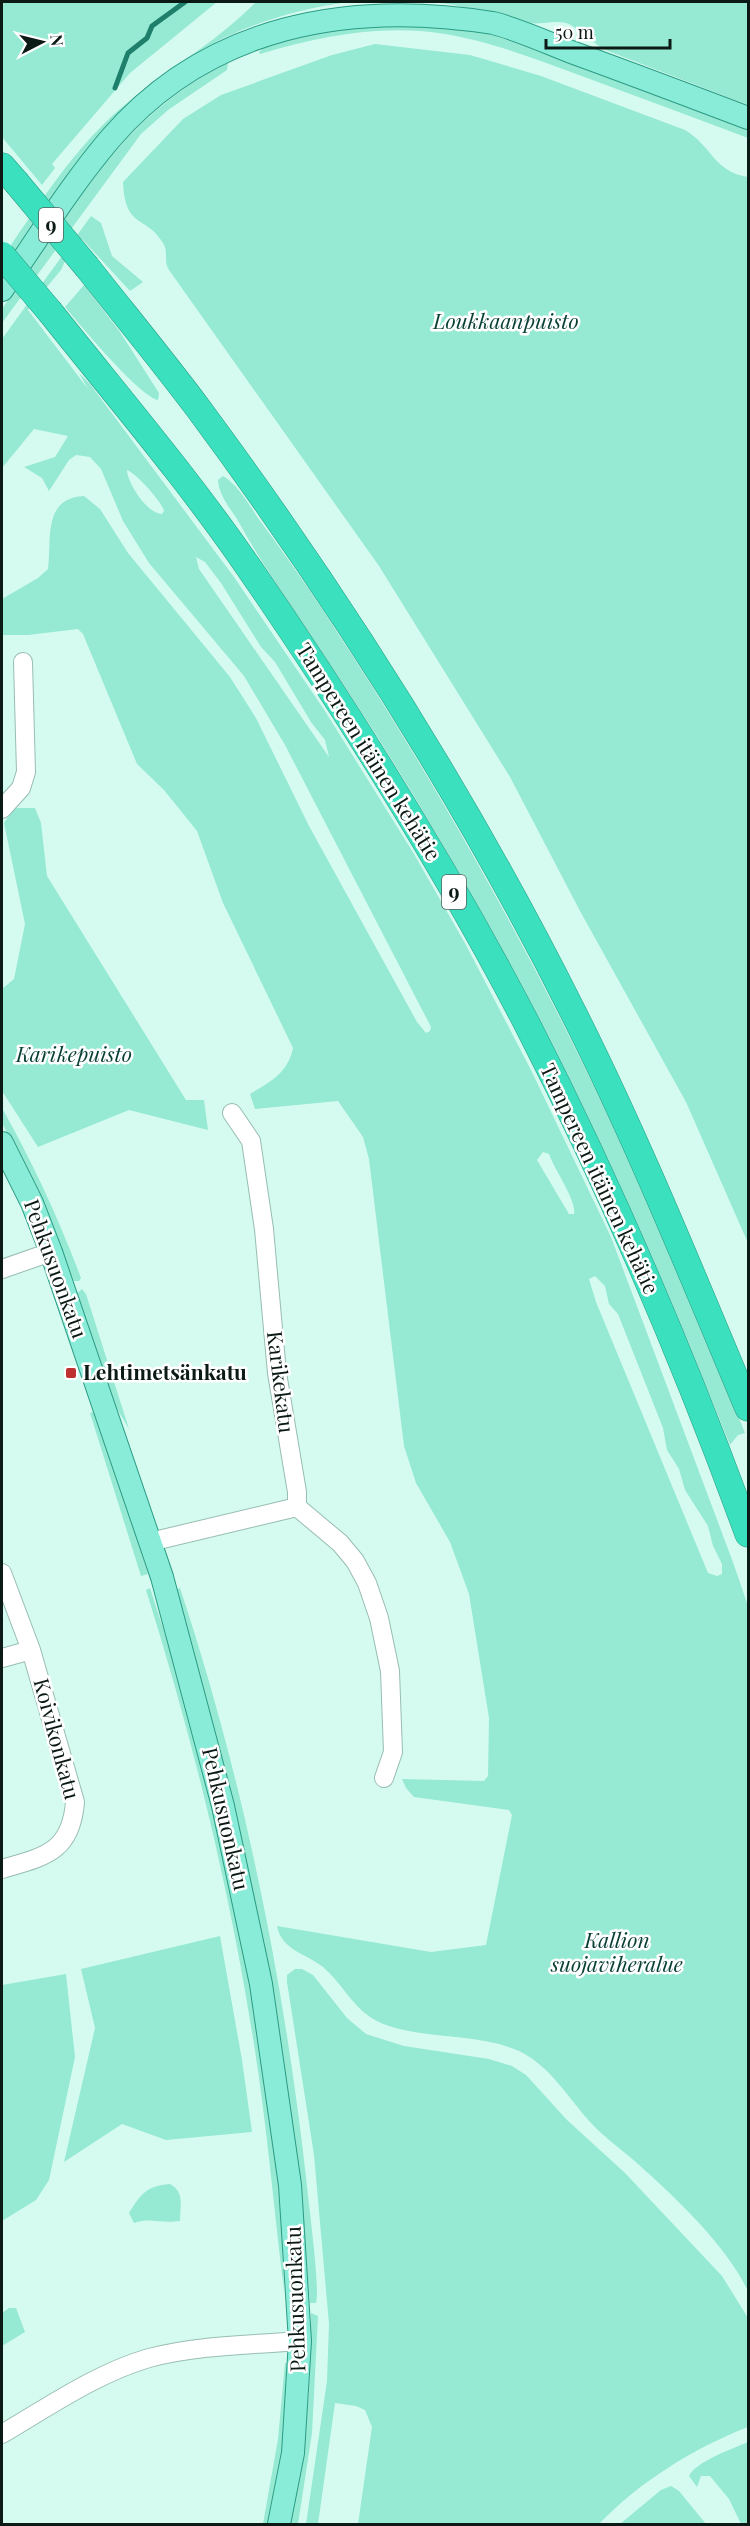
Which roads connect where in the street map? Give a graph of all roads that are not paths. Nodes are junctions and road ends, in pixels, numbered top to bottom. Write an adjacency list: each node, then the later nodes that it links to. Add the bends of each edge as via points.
1 (748, 118): 4 (main road, via 496,24 448,14 390,10 317,18 227,46 156,94 110,139)
2 (9, 174): 11 (highway, Tampereen itäinen kehätie / 9, bridge, via 198,408 288,535 392,693 485,847 573,1011 642,1156)
3 (2, 255): 13 (highway, Tampereen itäinen kehätie / 9, bridge, via 153,440 246,562 352,723 443,873 527,1025 600,1175 670,1333)
4 (2, 290)
5 (22, 662): 6 (street, via 26,772 21,788)
6 (2, 809)
7 (232, 1113): 12 (street, Karikekatu, via 251,1141 264,1229 277,1373)
8 (2, 1143): 9 (main road, Pehkusuonkatu)
9 (51, 1252): 10 (street); 14 (main road, Pehkusuonkatu)
10 (2, 1269)
11 (748, 1408)
12 (297, 1507): 14 (street); 18 (street, via 355,1561 376,1610 390,1671 393,1752)
13 (748, 1533)
14 (150, 1542): 20 (main road, Pehkusuonkatu, via 210,1752 261,1984 290,2185)
15 (2, 1573): 16 (street, Koivikonkatu)
16 (31, 1650): 17 (street); 19 (street, Koivikonkatu, via 71,1786 74,1814 52,1852)
17 (2, 1658)
18 (384, 1778)
19 (2, 1869)
20 (300, 2341): 21 (street, via 191,2350 147,2359 106,2375); 22 (main road, Pehkusuonkatu, via 294,2443)
21 (2, 2434)
22 (279, 2524)

